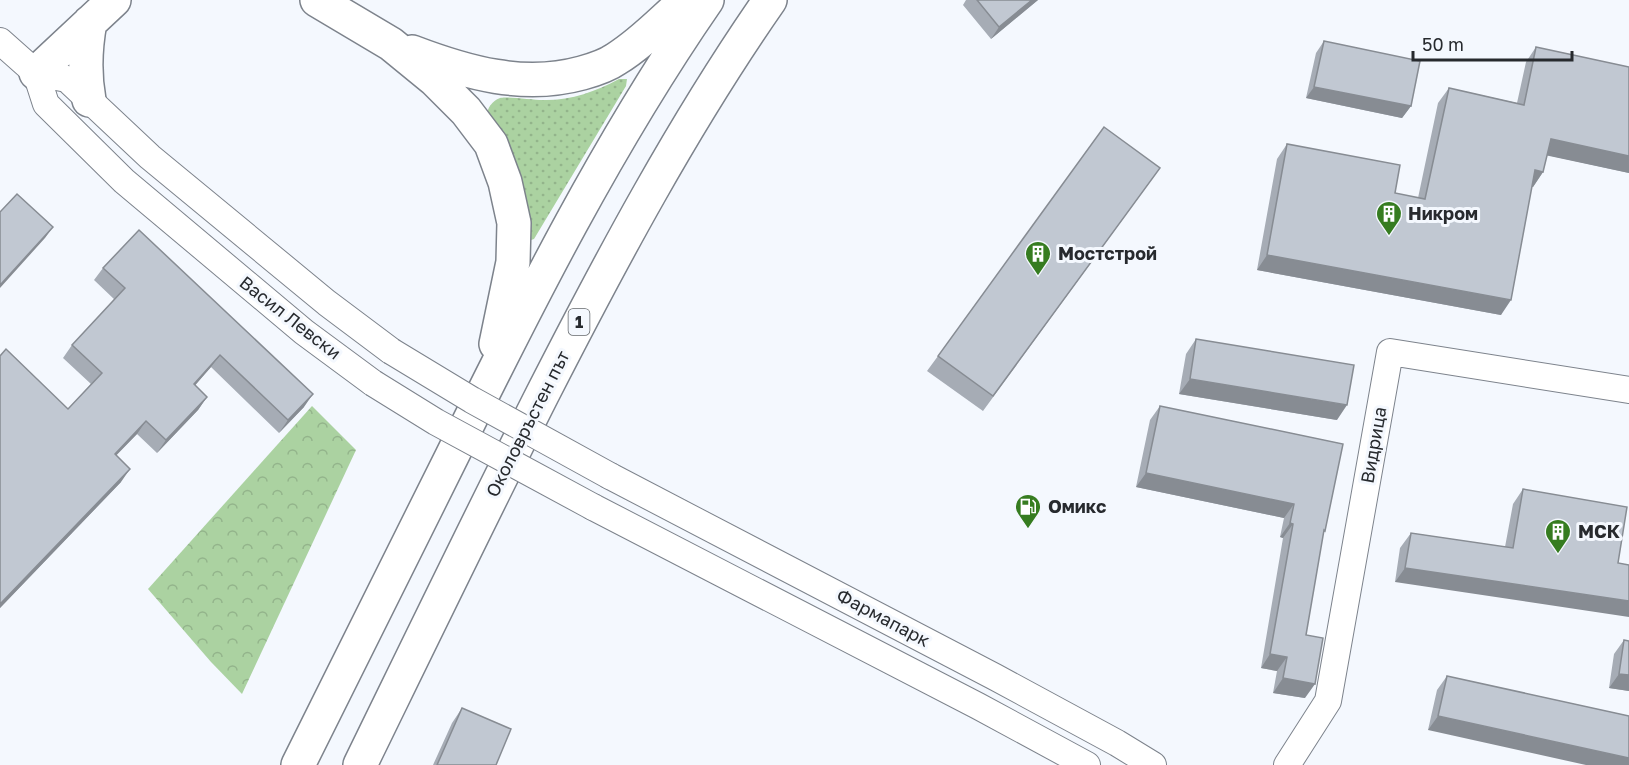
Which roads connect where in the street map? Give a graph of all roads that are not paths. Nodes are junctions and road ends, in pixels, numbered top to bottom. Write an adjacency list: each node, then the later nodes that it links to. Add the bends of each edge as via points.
1 (114, 0): 6 (highway)
2 (317, 0): 8 (highway)
3 (686, 0): 8 (highway, via 615,60 568,77 528,81 487,76)
4 (707, 0): 11 (highway, via 670,53 588,194)
5 (770, 0): 16 (highway, Околовръстен път / 1, via 672,153 588,305)
6 (90, 22): 9 (highway); 10 (highway, via 85,61)
7 (0, 41): 9 (street, Васил Левски)
8 (391, 44): 11 (highway, via 466,111 491,144 505,182 514,223 513,262)
9 (36, 72): 10 (street, Васил Левски, via 67,79); 14 (street, Васил Левски, bridge, via 46,104 124,181 304,332 436,422)
10 (89, 100): 13 (street, Васил Левски, bridge, via 271,259 391,351)
11 (490, 379): 15 (highway)
12 (1629, 390): 19 (street, Видрица, via 1390,352 1328,701)
13 (610, 476): 18 (street, Фармапарк, via 995,677)
14 (593, 507): 17 (street, Фармапарк)
15 (298, 765)
16 (360, 765)
17 (1088, 765)
18 (1153, 765)
19 (1287, 765)

